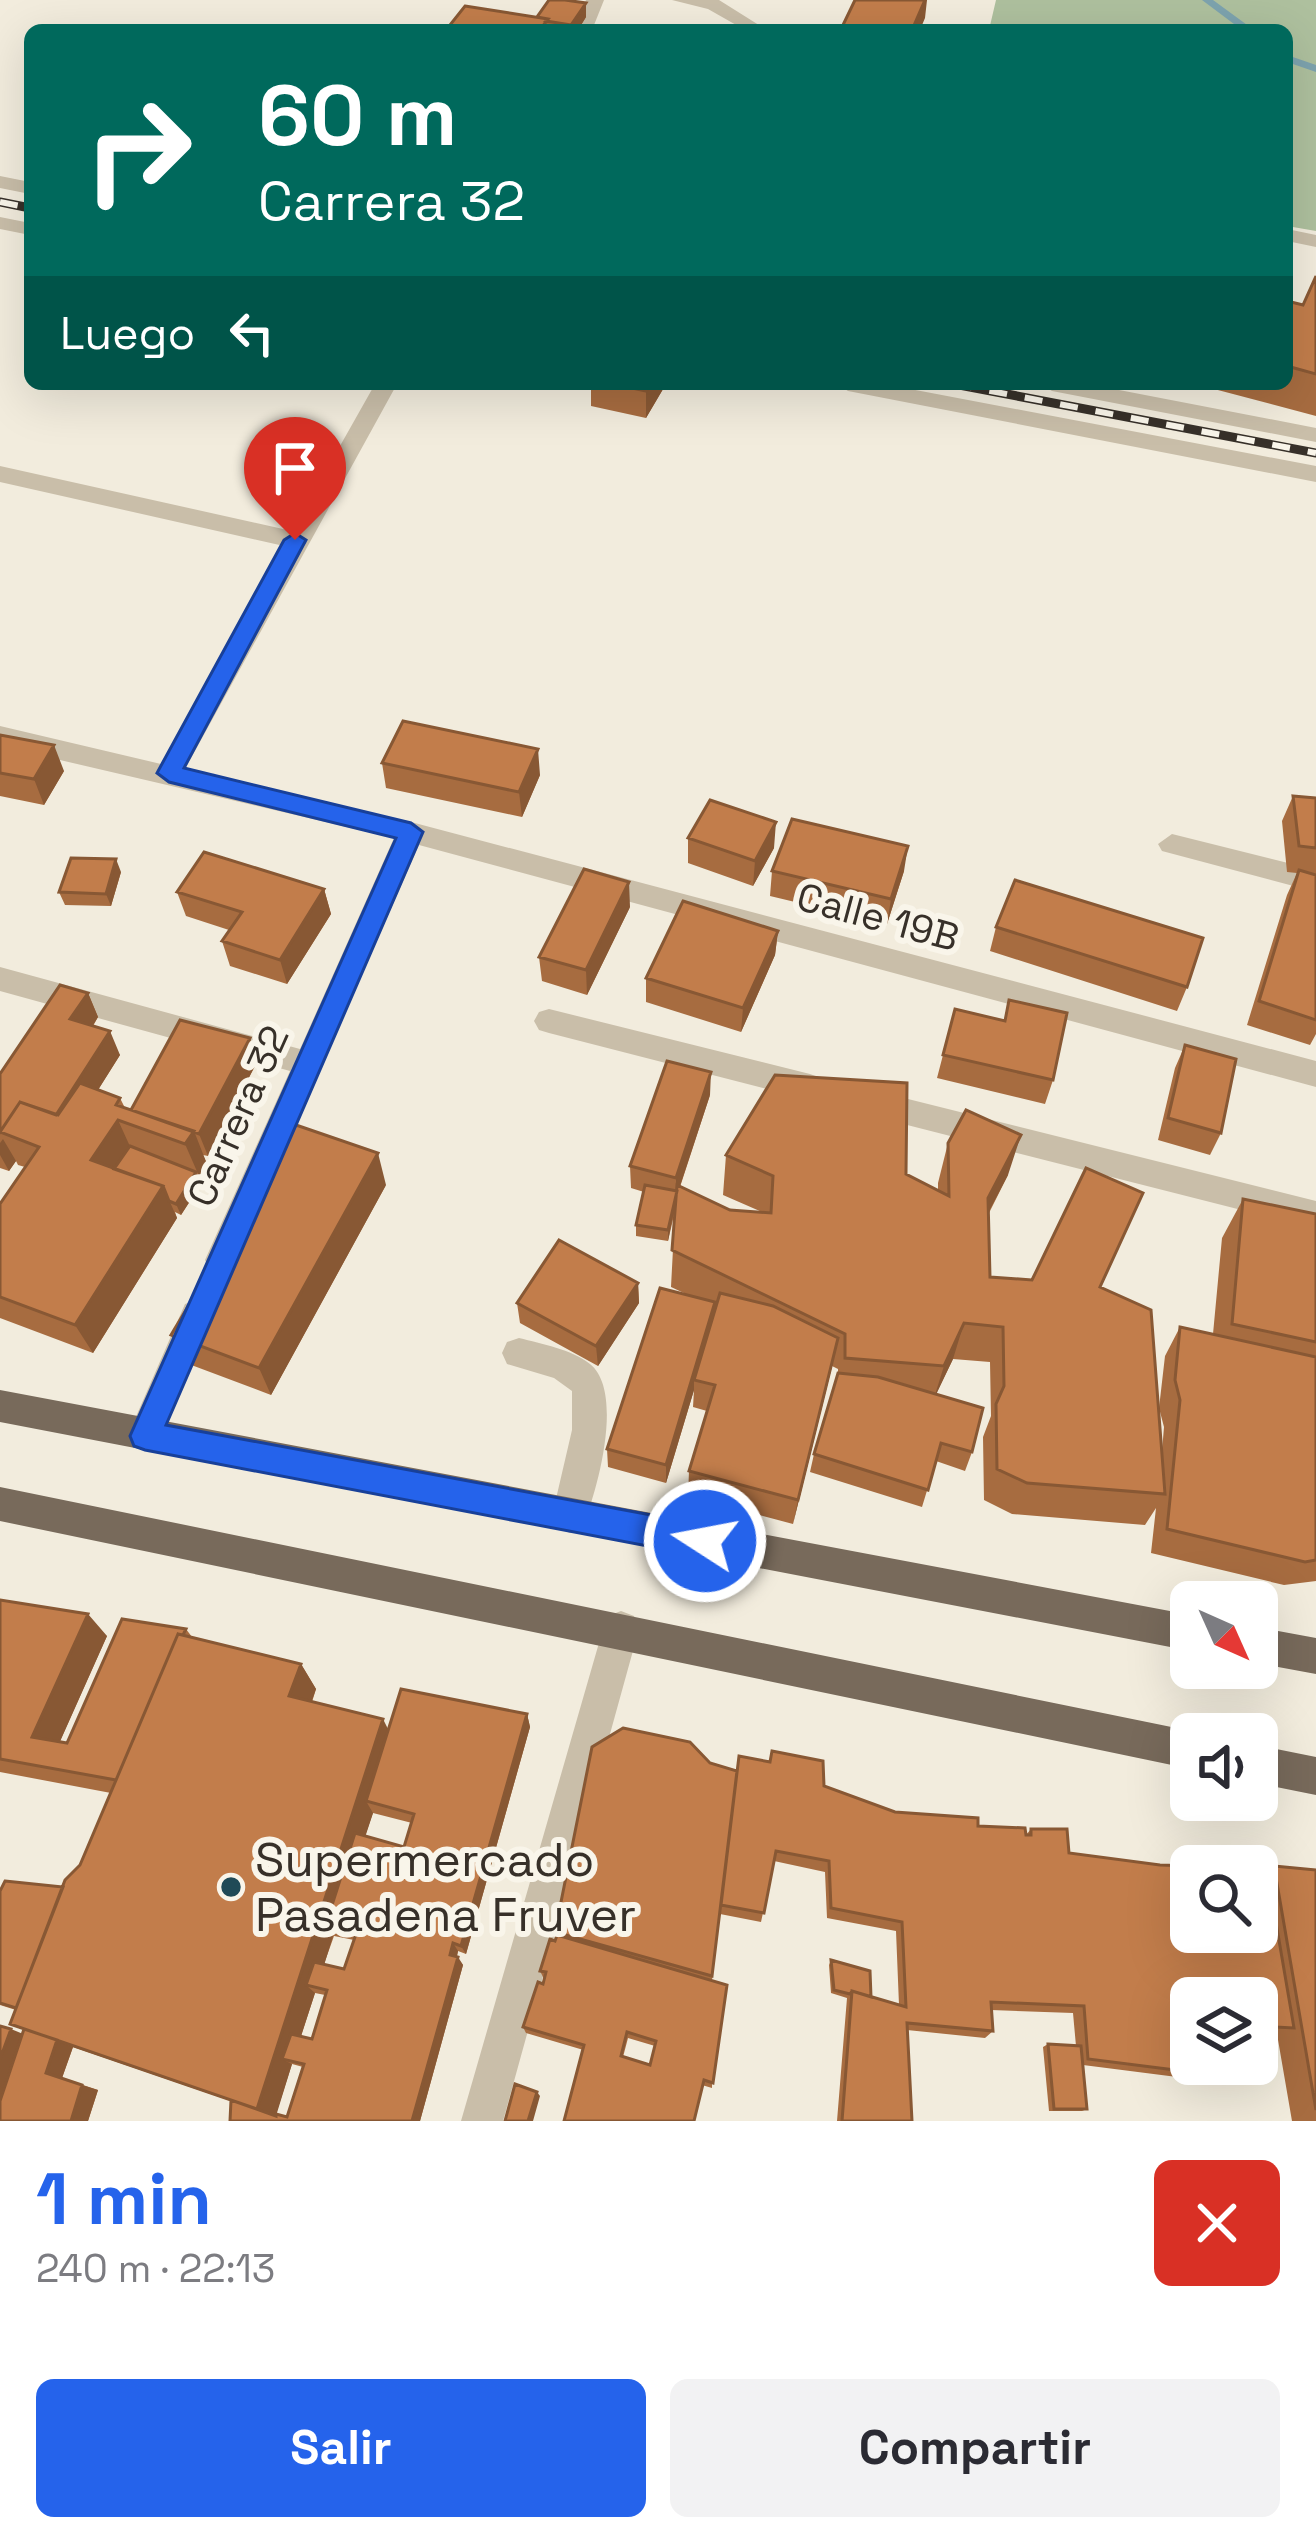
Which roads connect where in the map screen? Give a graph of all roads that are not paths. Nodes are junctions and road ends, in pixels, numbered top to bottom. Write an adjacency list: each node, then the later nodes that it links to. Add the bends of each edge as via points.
1 (680, 0): 2 (street, via 713,4)
2 (748, 24)
3 (382, 390): 9 (street)
4 (879, 390): 8 (street)
5 (1083, 390): 6 (street)
6 (1316, 435)
7 (0, 474): 9 (street)
8 (1316, 474)
9 (295, 540): 11 (street)
10 (0, 736): 11 (street, Calle 19B)
11 (169, 773): 12 (street, Calle 19B)
12 (411, 832): 17 (street, Carrera 32); 18 (street, Calle 19B)
13 (1172, 844): 14 (street)
14 (1316, 880)
15 (0, 980): 17 (street)
16 (549, 1021): 19 (street)
17 (306, 1064): 23 (street, Carrera 32)
18 (1316, 1074)
19 (1316, 1215)
20 (519, 1353): 25 (street, via 575,1372 588,1385)
21 (0, 1406): 23 (main road)
22 (731, 1424): 26 (street)
23 (145, 1436): 25 (main road)
24 (0, 1504): 27 (main road)
25 (570, 1516): 26 (main road)
26 (705, 1541): 28 (main road)
27 (621, 1629): 31 (main road); 34 (street)
28 (1170, 1629)
29 (1278, 1649): 30 (main road)
30 (1316, 1656)
31 (1170, 1746)
32 (1278, 1768): 33 (main road)
33 (1316, 1776)
34 (482, 2121)

